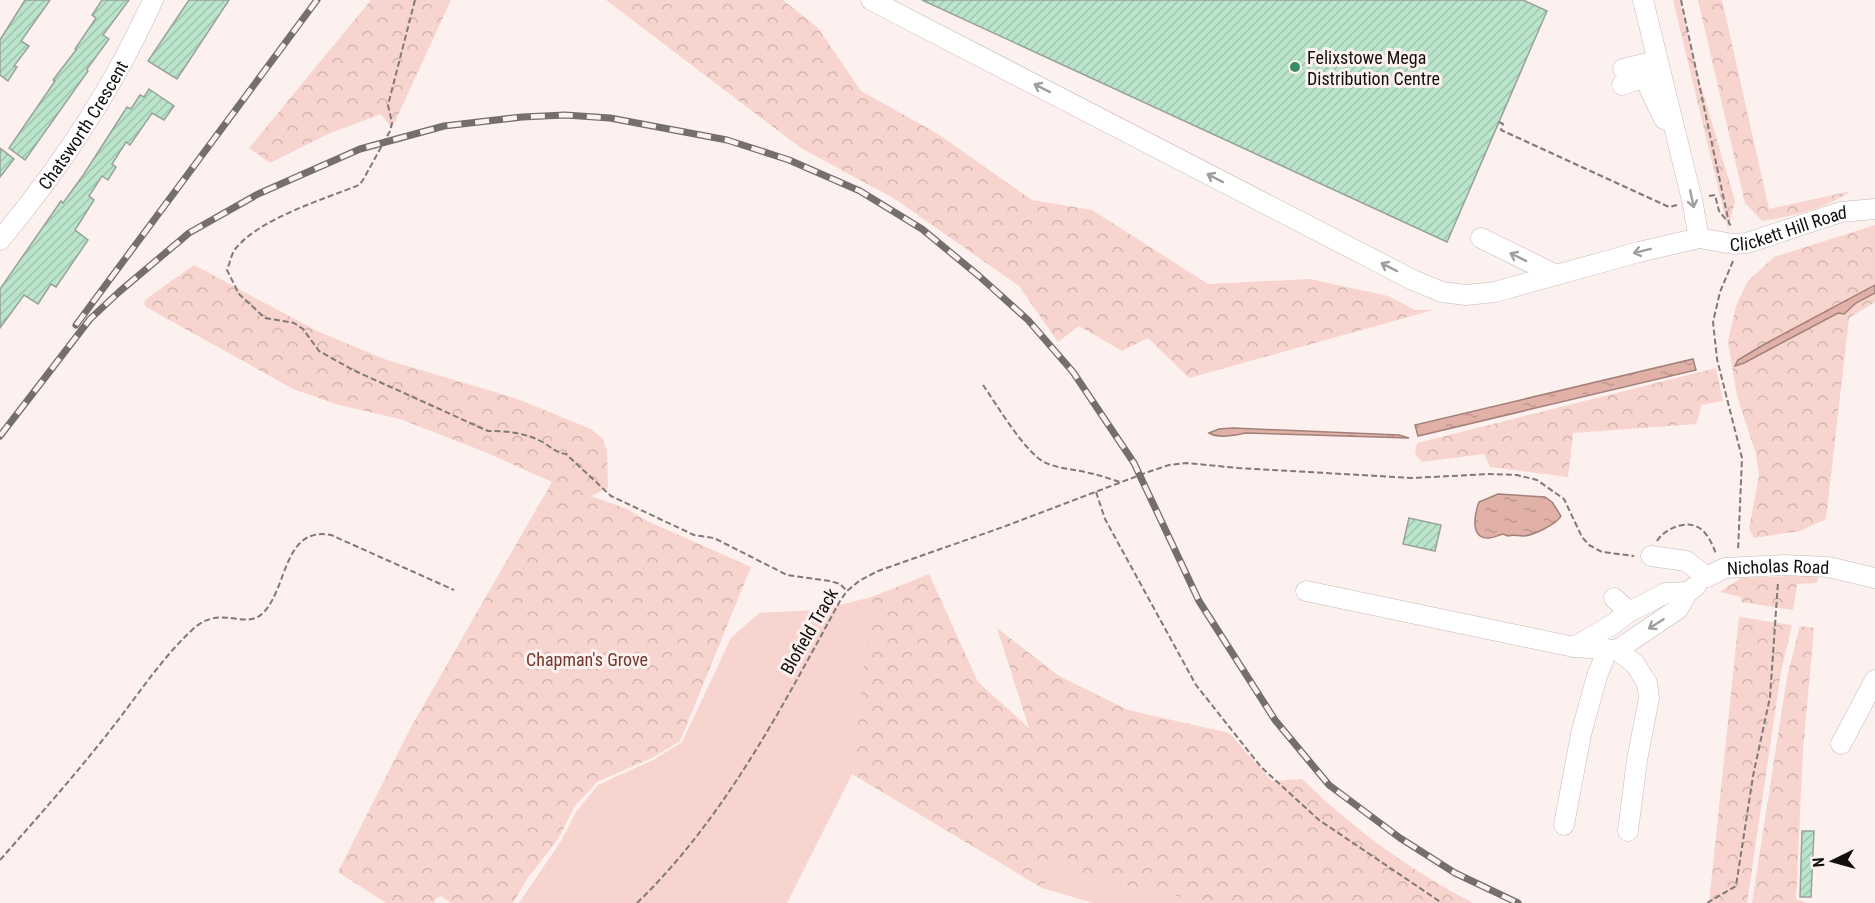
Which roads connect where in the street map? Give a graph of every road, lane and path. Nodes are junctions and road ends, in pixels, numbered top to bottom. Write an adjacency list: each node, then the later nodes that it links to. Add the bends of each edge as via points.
1 (153, 0): 14 (street, Chatsworth Crescent, via 108,90 77,139)
2 (415, 0): 27 (path, via 388,105 390,131 363,180 253,231 234,250 227,270 239,294 265,318 294,323 319,351 353,370 488,431 510,431 543,442 566,454 611,496 694,535 714,538 787,575 830,581)
3 (871, 0): 16 (street, one-way to 3, via 1495,292 1442,292)
4 (1643, 0): 6 (street)
5 (1681, 0): 11 (path)
6 (1658, 60): 8 (street); 8 (street, via 1623,77 1644,77)
7 (1499, 122): 9 (path, via 1503,124 1501,130 1669,207)
8 (1682, 160): 9 (street, one-way to 9)
9 (1692, 200): 11 (path, via 1715,195 1719,211); 13 (street)
10 (1875, 208): 15 (street, Clickett Hill Road, via 1841,212 1747,243)
11 (1729, 223): 15 (path)
12 (1481, 238): 16 (street, one-way to 12)
13 (1700, 238): 15 (street, Clickett Hill Road); 16 (street, one-way to 16)
14 (0, 240)
15 (1733, 244): 22 (path, via 1733,260 1719,292 1713,322 1717,359 1742,458)
16 (1556, 275)
17 (983, 385): 18 (path, via 1042,461)
18 (1120, 482): 19 (path, Blofield Track); 20 (path, Blofield Track, via 1168,465 1187,463 1413,478 1517,475 1537,480 1564,499 1589,545 1602,552)
19 (1096, 492): 27 (path, Blofield Track, via 878,571); 40 (path, via 1105,519 1196,685 1261,767 1319,820)
20 (1651, 556): 21 (path, via 1660,536 1683,525 1704,531 1717,555); 24 (street, Nicholas Road, via 1686,561)
21 (1724, 557)
22 (1738, 557)
23 (1784, 565): 24 (street, Nicholas Road, via 1725,568); 25 (street, Nicholas Road, via 1828,567); 41 (path, via 1778,578 1770,697 1736,886)
24 (1707, 577): 29 (street)
25 (1875, 578)
26 (454, 590): 38 (path, via 331,535 309,535 294,551 262,614 247,620 210,618 193,629 159,666 54,801)
27 (847, 591): 39 (path, Blofield Track, via 704,829)
28 (1306, 591): 32 (street)
29 (1688, 592): 31 (street, via 1666,592); 33 (street, one-way to 33, via 1678,609)
30 (1614, 598): 31 (street)
31 (1629, 612): 32 (street)
32 (1574, 647): 33 (street)
33 (1611, 649): 36 (street, via 1597,676 1581,734); 37 (street, via 1635,664 1647,683 1649,698)
34 (1875, 680): 35 (street)
35 (1841, 744)
36 (1564, 825)
37 (1628, 831)
38 (0, 860)
39 (637, 903)
40 (1442, 903)
41 (1707, 903)

